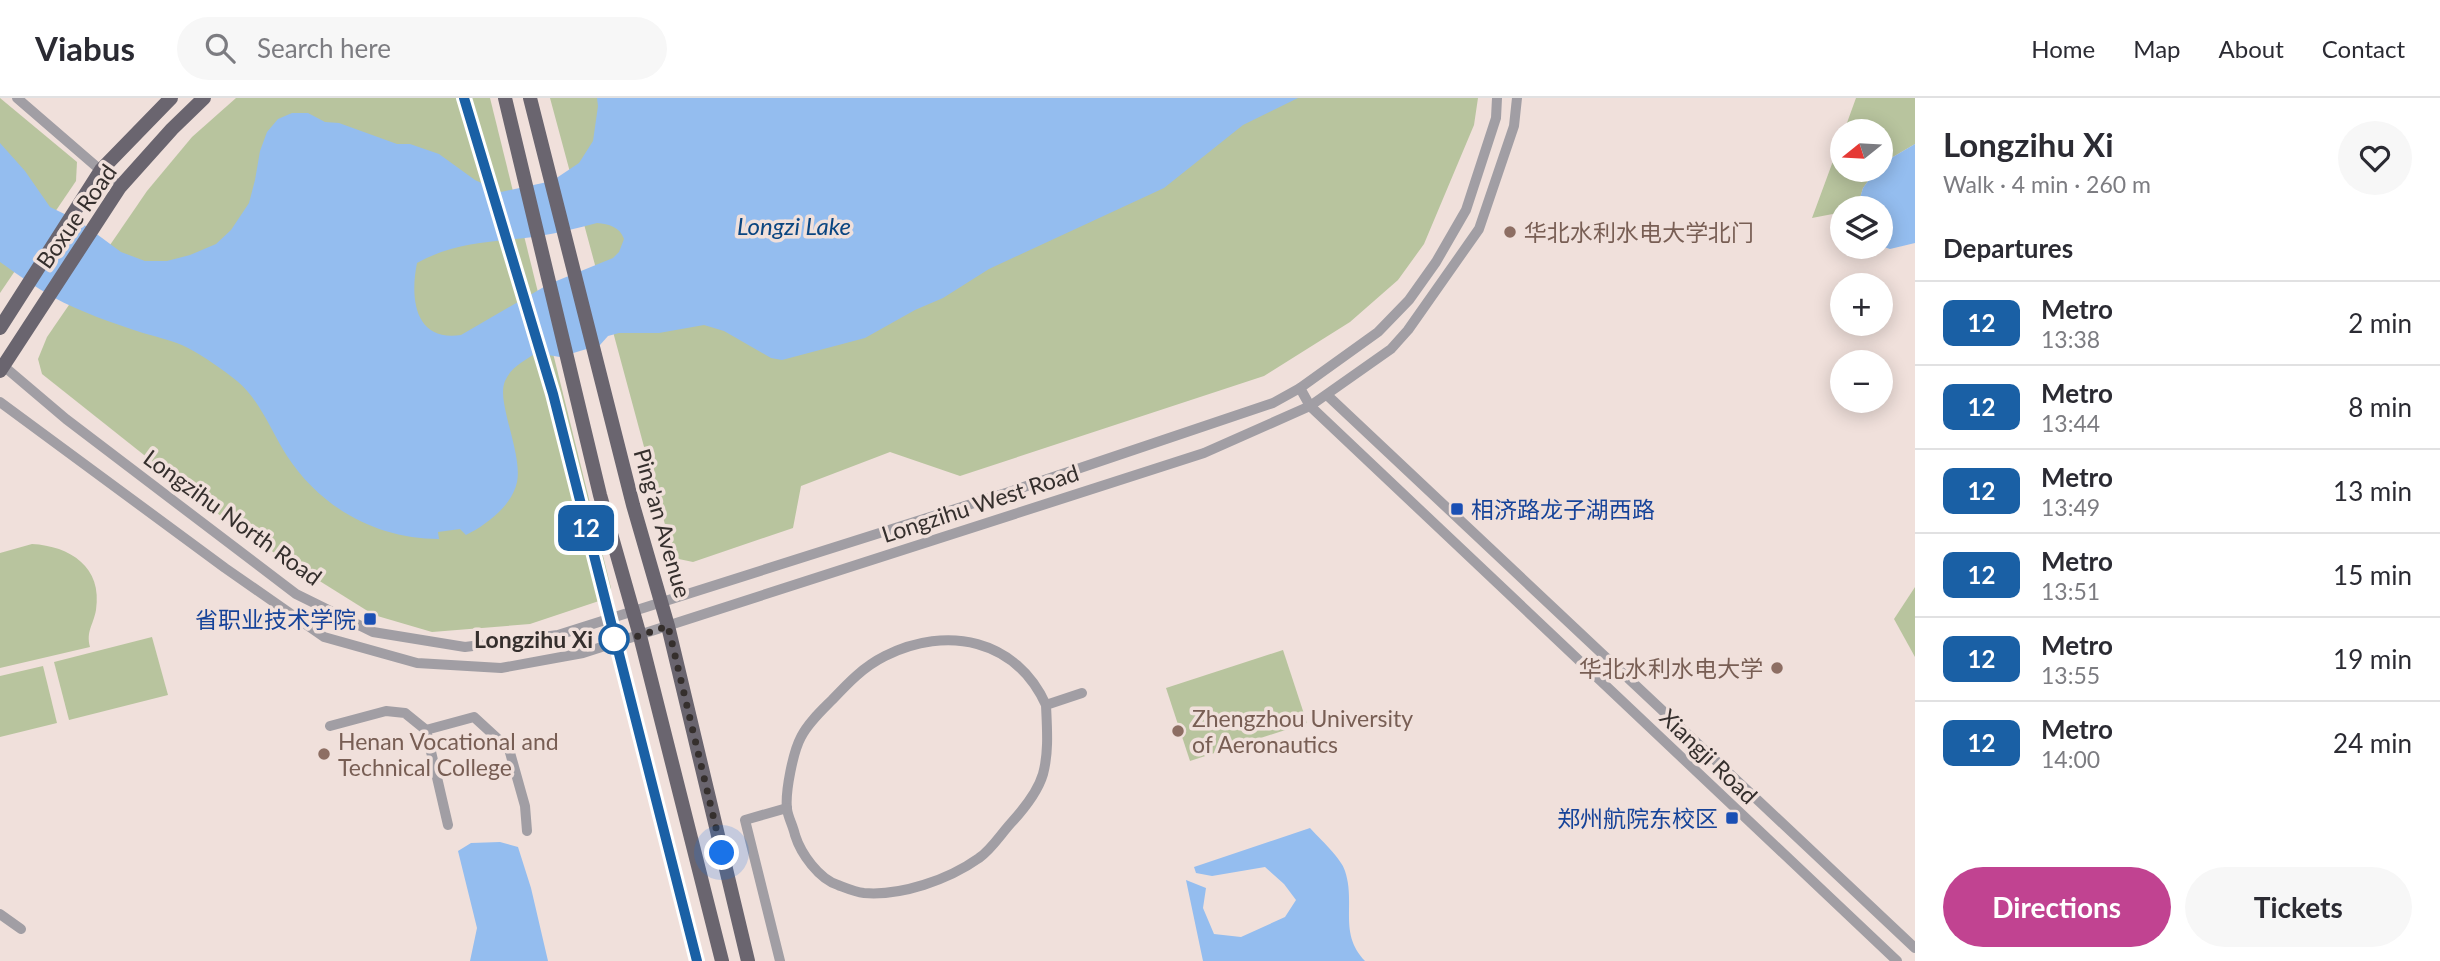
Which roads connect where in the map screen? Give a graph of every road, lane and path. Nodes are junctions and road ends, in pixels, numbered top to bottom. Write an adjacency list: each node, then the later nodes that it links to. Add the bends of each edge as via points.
1 (17, 98): 8 (street)
2 (171, 98): 8 (main road, Boxue Road)
3 (204, 98): 9 (main road, Boxue Road)
4 (505, 98): 17 (main road)
5 (530, 98): 16 (main road, Ping'an Avenue)
6 (1497, 98): 12 (street, Longzihu West Road, via 1496,118 1466,211 1436,262 1378,332)
7 (1517, 98): 13 (street, Longzihu West Road, via 1514,126 1479,229 1391,349)
8 (101, 170): 9 (street); 10 (main road, Boxue Road)
9 (120, 187): 11 (main road, Boxue Road)
10 (0, 328)
11 (1, 366): 17 (street, Longzihu North Road, via 296,594 373,632 465,647 558,635)
12 (1300, 388): 15 (street, Xiangji Road); 16 (street, Longzihu West Road, via 1273,403 1009,492)
13 (1327, 395): 15 (street, Longzihu West Road); 29 (street, Xiangji Road)
14 (0, 402): 19 (street, Longzihu North Road, via 324,637 417,663 501,668 583,653)
15 (1310, 406): 18 (street, Longzihu West Road, via 1204,453); 33 (street, Xiangji Road)
16 (662, 603): 17 (street, Longzihu West Road); 18 (main road, Ping'an Avenue)
17 (632, 611): 19 (main road)
18 (668, 626): 19 (street, Longzihu West Road); 31 (main road, Ping'an Avenue)
19 (640, 636): 30 (main road)
20 (1082, 693): 21 (street)
21 (1045, 705): 24 (street, via 1020,667 989,646 943,640 885,656 857,674 800,737); 24 (street, via 1048,737 1042,775 1020,813 981,857 945,876 903,890 862,893 828,882 800,849)
22 (330, 726): 23 (street, via 386,711 405,713)
23 (426, 730): 25 (street); 26 (street, via 474,717 509,749)
24 (787, 808): 32 (street, via 745,820)
25 (448, 825)
26 (527, 831)
27 (0, 914): 28 (street)
28 (21, 929)
29 (1915, 948)
30 (723, 961)
31 (748, 961)
32 (780, 961)
33 (1897, 961)

